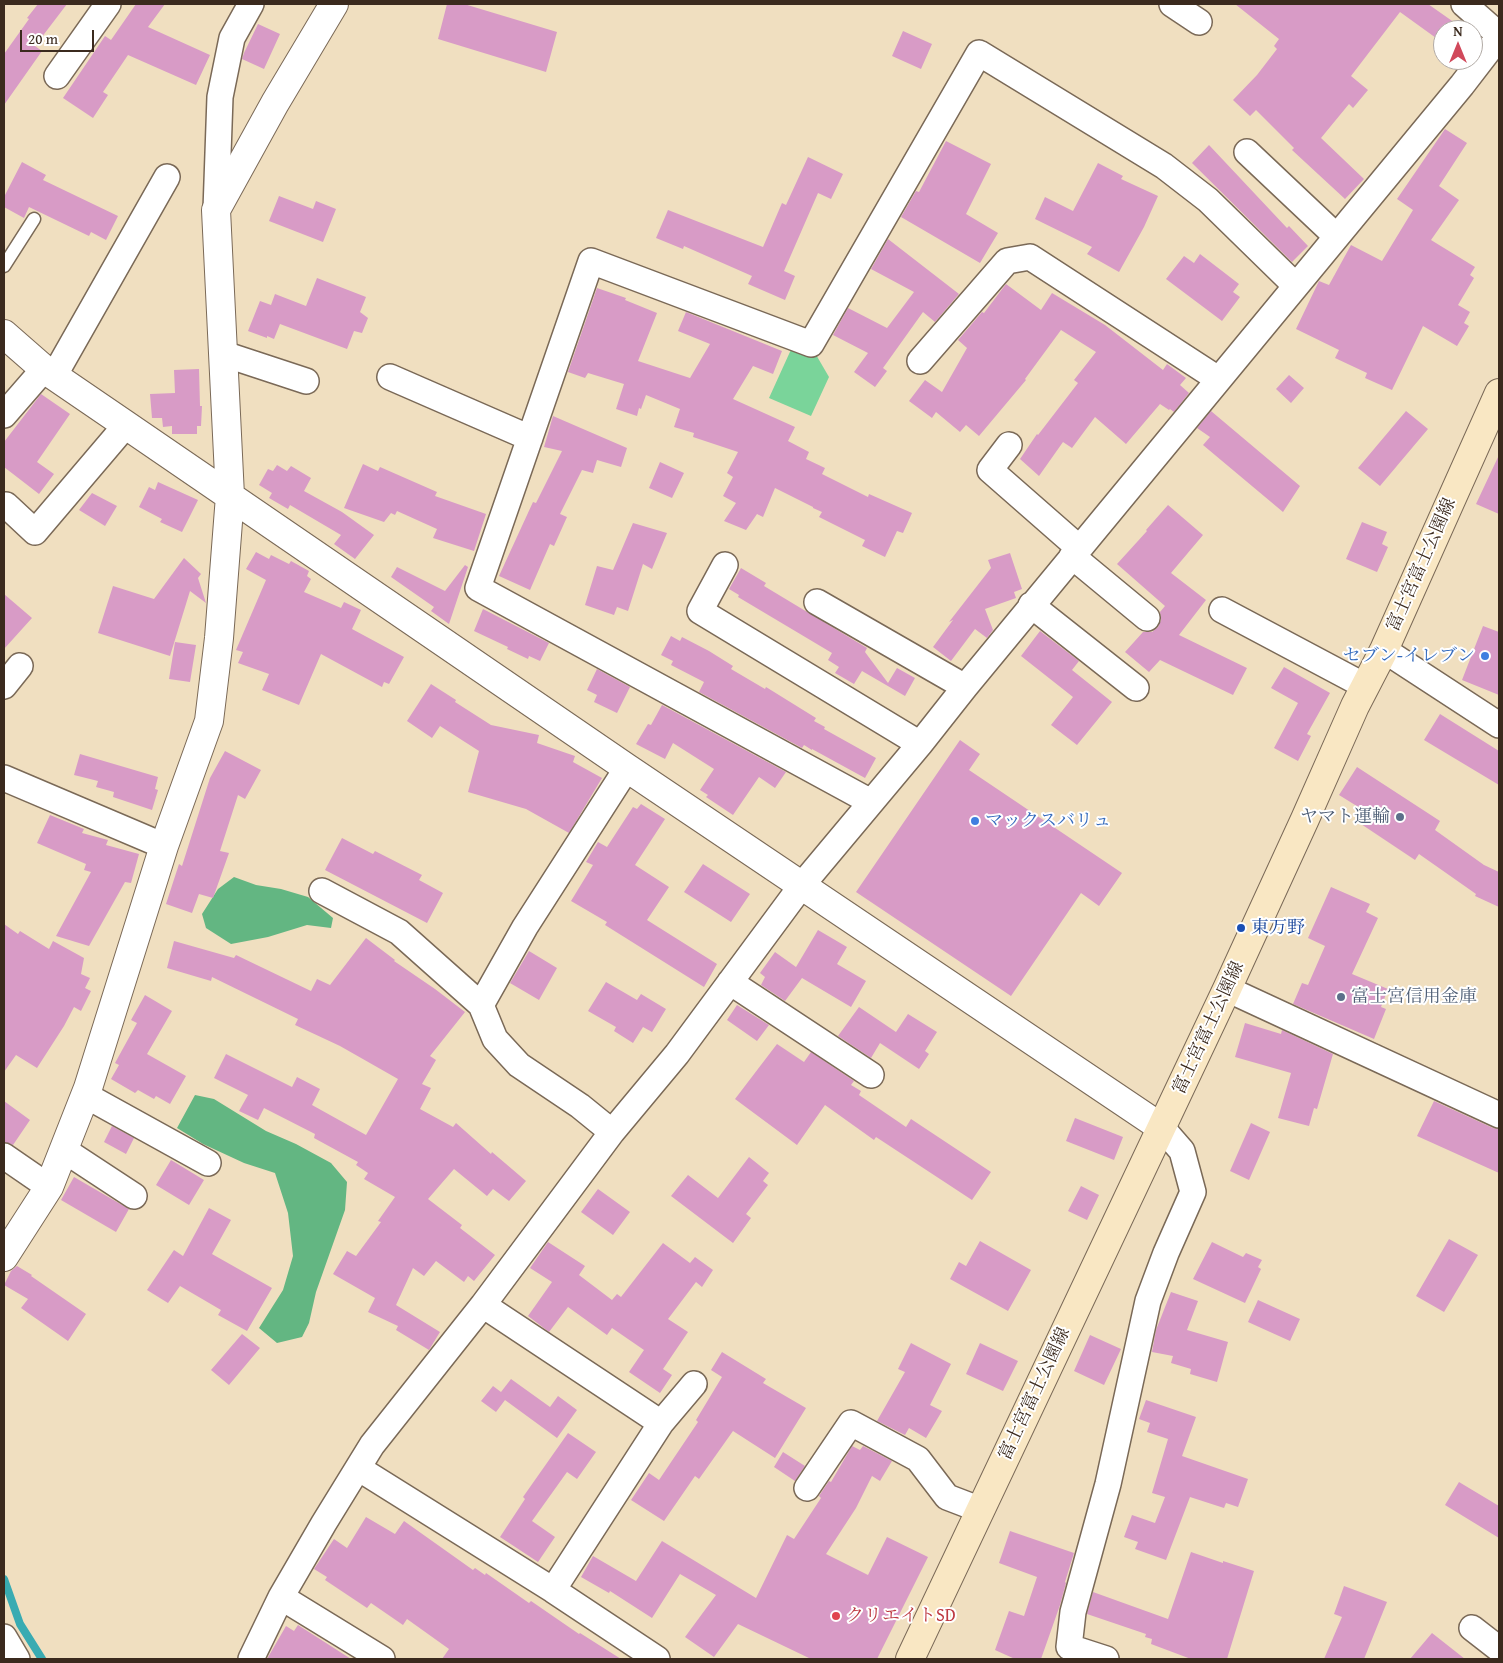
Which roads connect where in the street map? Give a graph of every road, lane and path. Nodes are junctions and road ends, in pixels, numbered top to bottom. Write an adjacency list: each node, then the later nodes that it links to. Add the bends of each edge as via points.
1 (108, 4): 8 (street)
2 (251, 4): 11 (street, via 232,38 220,97)
3 (334, 4): 11 (street)
4 (1172, 4): 6 (street)
5 (1464, 4): 7 (street)
6 (1199, 22)
7 (1499, 36): 13 (street)
8 (57, 76)
9 (1247, 152): 13 (street)
10 (167, 177): 19 (street)
11 (216, 210): 17 (street)
12 (34, 219): 14 (lane)
13 (1336, 236): 15 (street)
14 (4, 266)
15 (1295, 285): 21 (street); 26 (street, via 1208,200 1164,166 979,53 811,344 591,261)
16 (4, 334): 19 (street)
17 (224, 354): 22 (street); 28 (street)
18 (920, 361): 21 (street, via 1006,261 1030,257)
19 (49, 372): 24 (street); 25 (street)
20 (390, 377): 26 (street)
21 (1218, 378): 30 (street)
22 (306, 381)
23 (1499, 393): 36 (main road, 富士宮富士公園線)
24 (4, 415)
25 (126, 425): 28 (street); 29 (street, via 35,532 6,506)
26 (530, 438): 46 (street, via 478,588)
27 (1009, 445): 30 (street, via 990,470)
28 (230, 496): 44 (street); 47 (street, via 209,721)
29 (4, 508)
30 (1075, 552): 33 (street); 35 (street)
31 (725, 565): 43 (street, via 700,612)
32 (817, 602): 40 (street)
33 (1031, 605): 40 (street); 41 (street)
34 (1222, 610): 39 (street)
35 (1147, 618)
36 (1384, 650): 39 (main road, 富士宮富士公園線); 42 (street)
37 (20, 666): 38 (street)
38 (4, 686)
39 (1365, 686): 51 (main road, 富士宮富士公園線)
40 (964, 687): 43 (street)
41 (1136, 688)
42 (1499, 725)
43 (920, 744): 46 (street)
44 (627, 768): 48 (street); 52 (street, via 525,927)
45 (4, 778): 47 (street)
46 (870, 802): 48 (street)
47 (164, 846): 54 (street)
48 (802, 885): 50 (street); 56 (street)
49 (322, 891): 52 (street, via 399,932)
50 (730, 982): 53 (street); 57 (street, via 677,1054)
51 (1227, 988): 55 (street); 56 (main road, 富士宮富士公園線)
52 (481, 1005): 57 (street, via 495,1039 519,1065)
53 (870, 1075)
54 (85, 1095): 58 (street); 60 (street)
55 (1499, 1115)
56 (1162, 1128): 69 (main road, 富士宮富士公園線); 75 (street, via 1182,1151 1193,1192 1148,1301 1108,1484 1073,1612)
57 (612, 1132): 64 (street)
58 (64, 1150): 61 (street); 62 (street)
59 (4, 1156): 61 (street)
60 (208, 1163)
61 (49, 1187): 63 (street)
62 (134, 1196)
63 (4, 1257)
64 (483, 1305): 66 (street); 67 (street, via 372,1445)
65 (694, 1384): 66 (street)
66 (661, 1423): 70 (street)
67 (358, 1468): 70 (street); 71 (street)
68 (807, 1488): 69 (street, via 851,1423 918,1458 947,1497)
69 (981, 1510): 80 (main road, 富士宮富士公園線)
70 (553, 1590): 79 (street)
71 (282, 1597): 77 (street); 78 (street)
72 (1472, 1628): 74 (street)
73 (4, 1637): 76 (street)
74 (1499, 1649)
75 (1066, 1653): 81 (street)
76 (17, 1659)
77 (251, 1659)
78 (382, 1659)
79 (656, 1659)
80 (910, 1659)
81 (1106, 1659)

